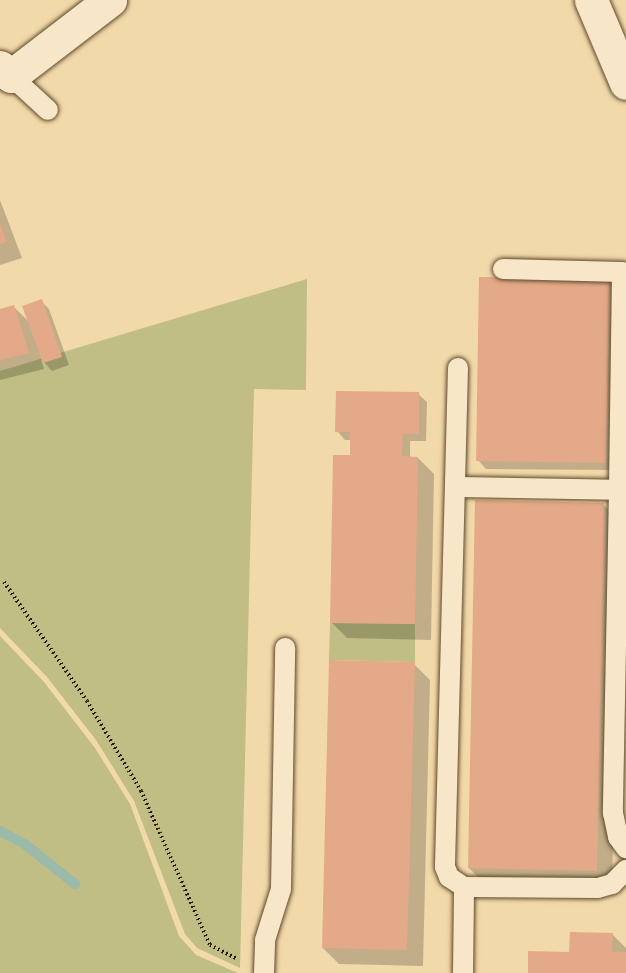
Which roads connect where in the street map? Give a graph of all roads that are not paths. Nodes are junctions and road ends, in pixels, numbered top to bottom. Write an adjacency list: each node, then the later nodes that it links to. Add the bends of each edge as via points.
1 (110, 0): 3 (street)
2 (591, 0): 4 (street)
3 (5, 71): 5 (lane)
4 (626, 83)
5 (48, 110)
6 (503, 269): 8 (lane, via 622,272)
7 (458, 368): 9 (lane)
8 (623, 415): 10 (lane)
9 (455, 487): 10 (lane); 15 (lane, via 445,867 449,877)
10 (619, 490): 12 (lane)
11 (285, 648): 16 (lane, via 281,888 265,940)
12 (621, 689): 13 (lane, via 614,824)
13 (626, 848)
14 (626, 870): 15 (lane, via 612,884 598,888)
15 (464, 887): 17 (lane)
16 (264, 970)
17 (463, 973)

